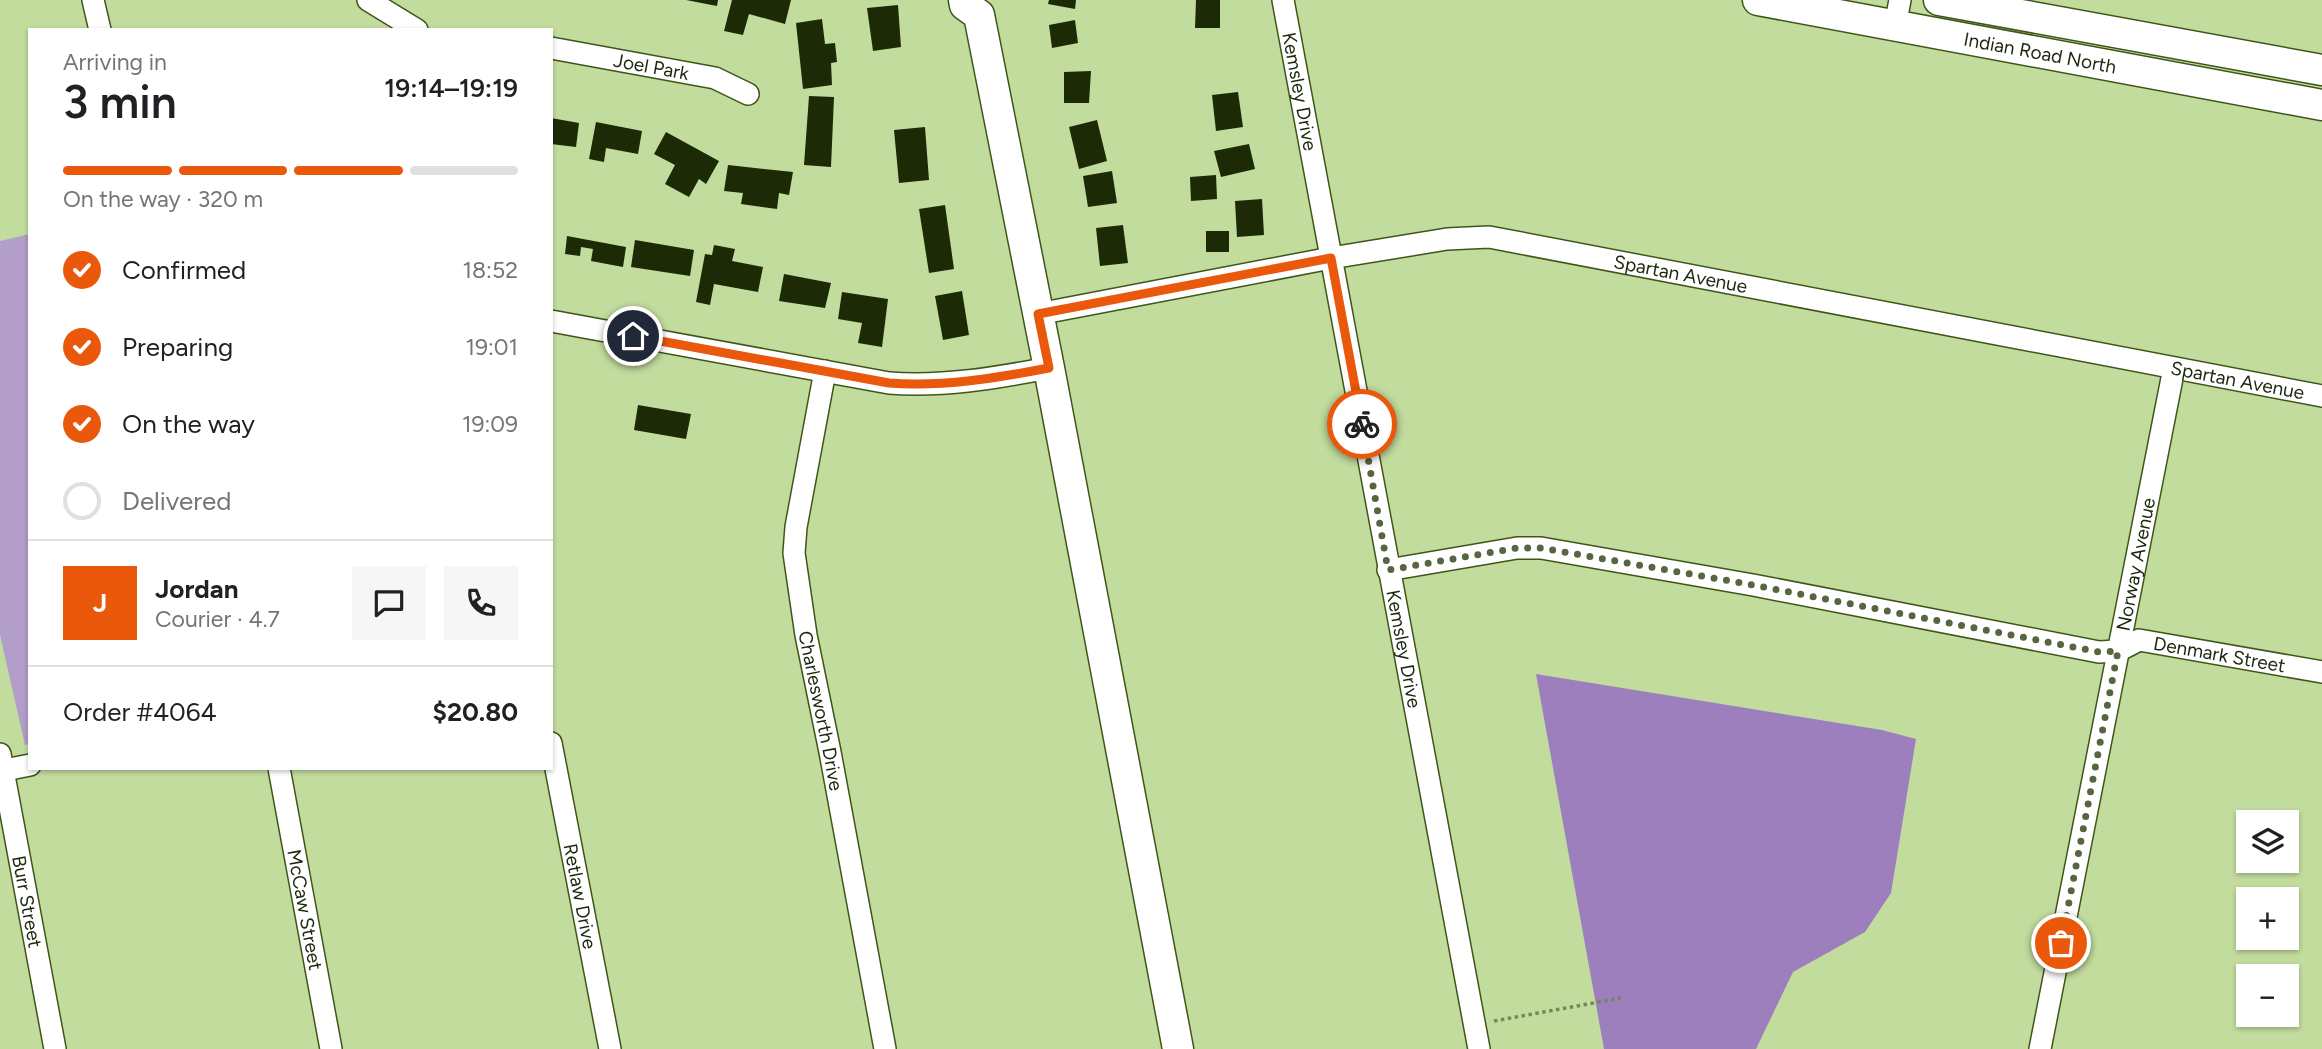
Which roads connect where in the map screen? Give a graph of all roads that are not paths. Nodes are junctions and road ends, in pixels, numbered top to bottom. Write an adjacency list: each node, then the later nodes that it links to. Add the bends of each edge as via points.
1 (93, 0): 8 (street)
2 (368, 0): 9 (street)
3 (1283, 0): 14 (street, Kemsley Drive)
4 (1758, 0): 7 (main road, Indian Road North)
5 (1939, 0): 11 (main road, Indian Road North)
6 (978, 5): 15 (main road)
7 (1898, 13): 13 (main road, Indian Road North)
8 (100, 28)
9 (414, 28)
10 (553, 48): 12 (street, Joel Park, via 715,78)
11 (2322, 70)
12 (748, 94)
13 (2322, 105)
14 (1331, 258): 15 (street, Spartan Avenue); 18 (street, Spartan Avenue, via 1447,239 1489,237); 21 (street, Kemsley Drive)
15 (1038, 314): 17 (main road)
16 (553, 321): 19 (street)
17 (1049, 368): 19 (street, via 927,385); 32 (main road)
18 (2174, 369): 20 (street, Spartan Avenue); 22 (street, Norway Avenue)
19 (825, 371): 31 (street, Charlesworth Drive, via 794,554)
20 (2322, 396)
21 (1388, 570): 22 (street, Denmark Street, via 1541,548 2099,652); 33 (street, Kemsley Drive)
22 (2118, 651): 23 (street, Denmark Street, via 2139,640); 34 (street, Norway Avenue)
23 (2322, 672)
24 (553, 753): 30 (street, Retlaw Drive)
25 (1, 765): 26 (street); 28 (street, Burr Street)
26 (28, 765)
27 (279, 770): 29 (street, McCaw Street)
28 (55, 1049)
29 (331, 1049)
30 (610, 1049)
31 (885, 1049)
32 (1178, 1049)
33 (1479, 1049)
34 (2040, 1049)

